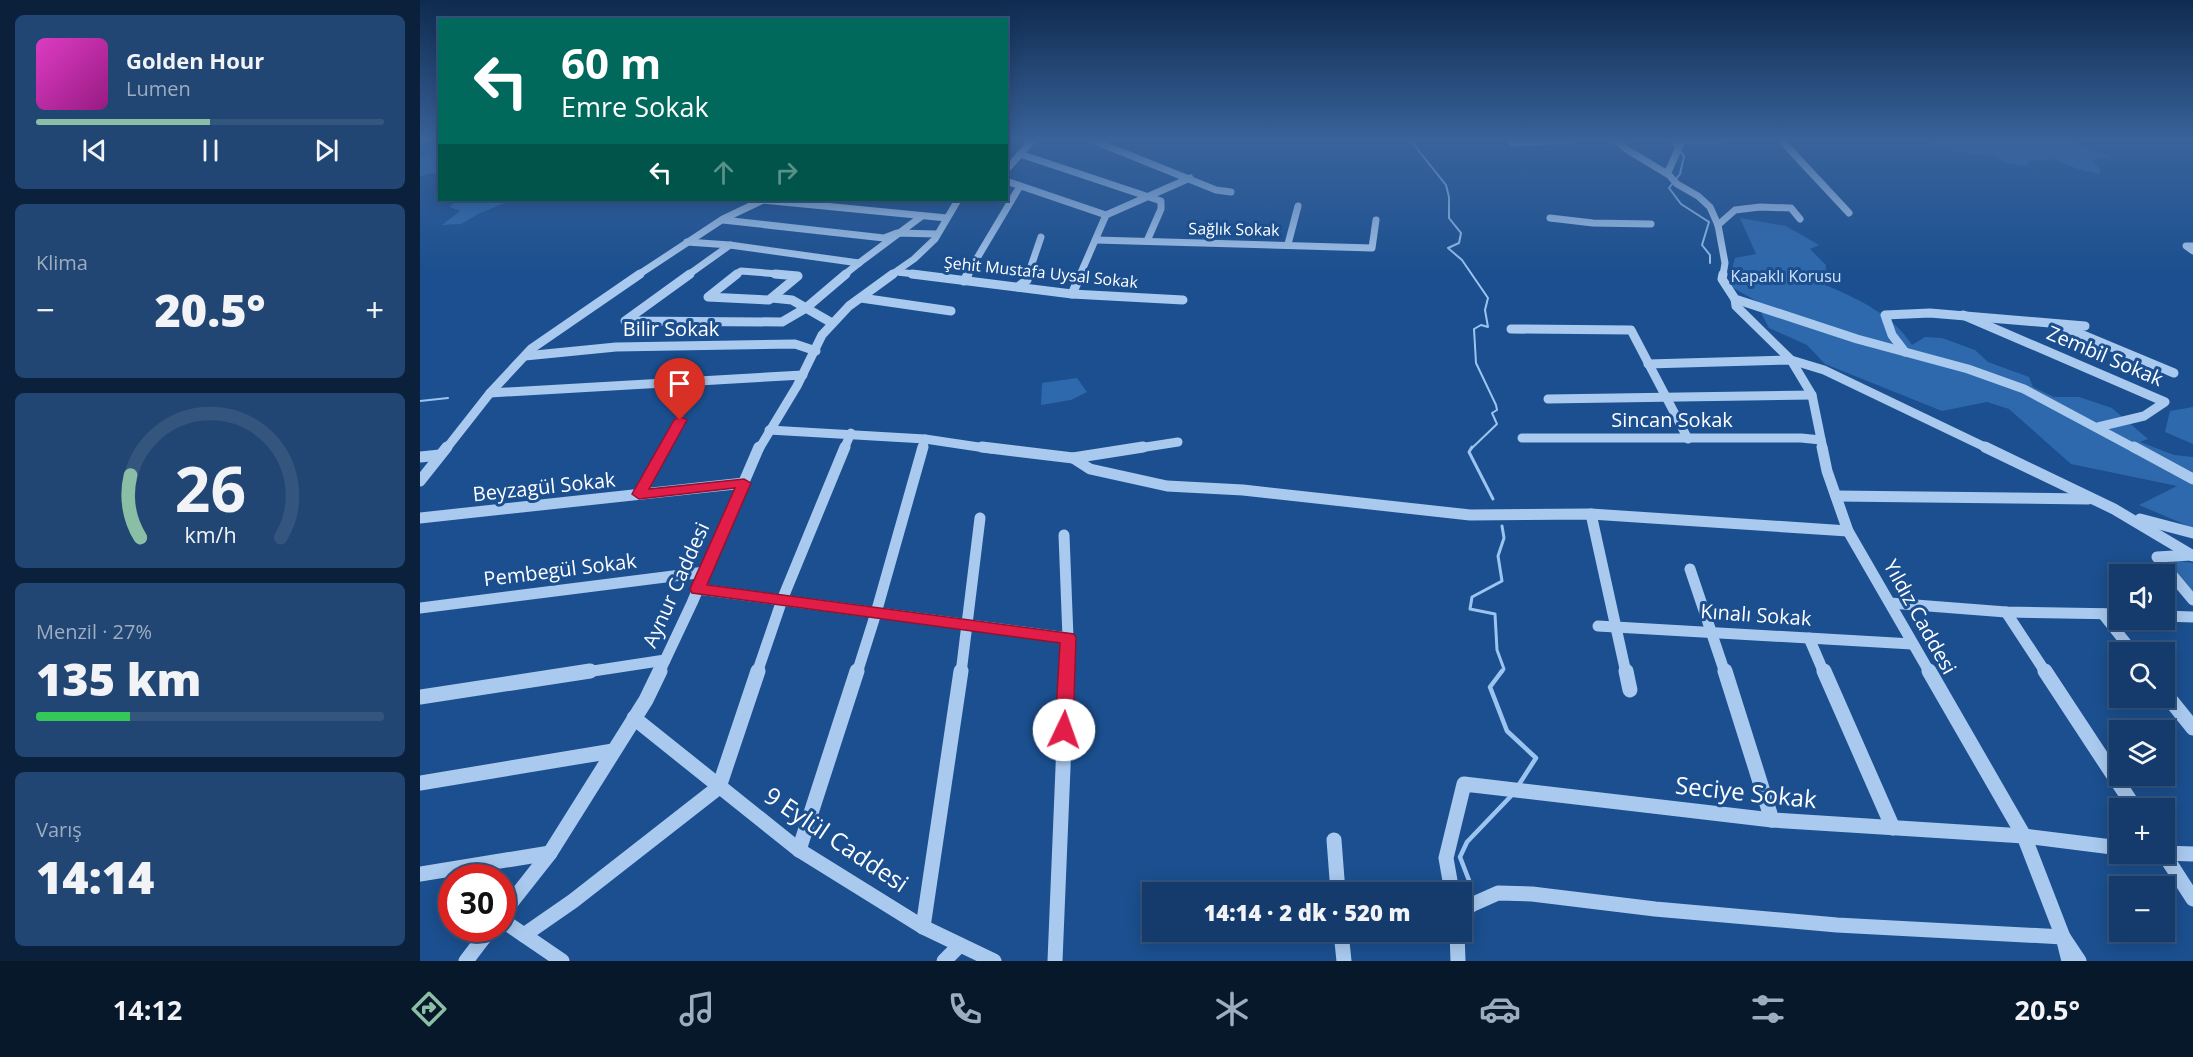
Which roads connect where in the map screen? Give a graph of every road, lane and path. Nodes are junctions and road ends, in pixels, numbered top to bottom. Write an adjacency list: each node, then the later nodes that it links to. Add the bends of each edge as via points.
1 (1017, 185): 7 (street)
2 (1114, 185): 9 (street)
3 (1174, 185): 9 (street)
4 (1205, 185): 8 (street)
5 (1678, 185): 23 (street, via 1710,207)
6 (1823, 185): 14 (street)
7 (1020, 186): 15 (street); 36 (street)
8 (1231, 192)
9 (1148, 196): 15 (street); 28 (street, via 1161,201 1161,208)
10 (760, 201): 19 (street)
11 (772, 201): 16 (street)
12 (957, 201): 17 (street, Aynur Caddesi)
13 (1298, 206): 30 (street)
14 (1849, 213)
15 (1106, 215): 27 (street)
16 (922, 216): 17 (street); 24 (street)
17 (947, 218): 25 (street, Aynur Caddesi)
18 (1550, 218): 22 (street)
19 (723, 219): 24 (street, via 884,238); 29 (street)
20 (1800, 219): 23 (street, via 1785,207 1744,208 1730,212)
21 (1376, 220): 30 (street, Sağlık Sokak, via 1372,248)
22 (1651, 224)
23 (1718, 225): 41 (street, Yıldız Caddesi, via 1725,263 1722,279)
24 (897, 233): 25 (street); 34 (street)
25 (937, 234): 35 (street, Aynur Caddesi, via 914,260)
26 (1041, 237): 37 (street, via 1027,280)
27 (1096, 240): 28 (street, Sağlık Sokak); 38 (street)
28 (1147, 241): 30 (street, Sağlık Sokak)
29 (686, 242): 31 (street); 52 (street)
30 (1288, 244)
31 (730, 245): 34 (street); 43 (street, via 625,321 782,322)
32 (2193, 246): 33 (street, via 2187,246)
33 (2193, 251)
34 (859, 262): 43 (street)
35 (897, 272): 36 (street, Şehit Mustafa Uysal Sokak); 40 (street, Aynur Caddesi)
36 (964, 280): 37 (street, Şehit Mustafa Uysal Sokak)
37 (1018, 287): 38 (street, Şehit Mustafa Uysal Sokak)
38 (1072, 294): 42 (street, Şehit Mustafa Uysal Sokak)
39 (772, 298): 39 (street, via 798,276 741,271 708,297 760,301); 43 (street, via 792,300)
40 (861, 298): 44 (street); 46 (street, Aynur Caddesi)
41 (1735, 299): 51 (street); 53 (street, Yıldız Caddesi, via 1736,306)
42 (1183, 300)
43 (806, 308): 46 (street)
44 (951, 311)
45 (1963, 315): 47 (street); 51 (street, via 1885,315 1892,335); 62 (street, Zembil Sokak, via 2165,402 2144,416)
46 (832, 323): 50 (street, Aynur Caddesi, via 822,334)
47 (2055, 323): 48 (street); 55 (street)
48 (2085, 326)
49 (1510, 329): 54 (street, via 1631,330)
50 (816, 351): 52 (street, Bilir Sokak, via 795,344 616,347); 56 (street, Aynur Caddesi)
51 (1906, 352): 62 (street, via 2024,389)
52 (525, 356): 57 (street)
53 (1791, 360): 54 (street); 58 (street, Yıldız Caddesi); 78 (street, via 1824,370)
54 (1648, 364): 59 (street)
55 (2174, 373)
56 (803, 375): 57 (street); 63 (street, Aynur Caddesi)
57 (490, 393): 70 (street)
58 (1812, 395): 59 (street); 68 (street, Yıldız Caddesi)
59 (1665, 397): 60 (street); 67 (street)
60 (1548, 399)
61 (680, 420): 76 (street)
62 (2098, 427): 73 (street)
63 (769, 430): 64 (street); 75 (street, Aynur Caddesi)
64 (851, 433): 66 (street); 90 (street)
65 (1522, 438): 67 (street, Sincan Sokak)
66 (925, 439): 72 (street); 95 (street)
67 (1688, 439): 68 (street, Sincan Sokak)
68 (1821, 440): 77 (street, Yıldız Caddesi)
69 (1178, 441): 72 (street)
70 (440, 455): 71 (street); 74 (street)
71 (420, 457)
72 (1073, 458): 79 (street, via 1090,469 1167,486 1244,489 1470,515)
73 (2193, 479)
74 (420, 481)
75 (744, 483): 76 (street, Beyzagül Sokak); 88 (street, Aynur Caddesi)
76 (639, 494): 81 (street, Beyzagül Sokak)
77 (1836, 496): 78 (street); 83 (street, Yıldız Caddesi)
78 (2093, 499): 80 (street)
79 (1591, 514): 83 (street); 102 (street)
80 (2125, 516): 84 (street); 86 (street)
81 (420, 518)
82 (980, 518): 100 (street)
83 (1848, 531): 92 (street, Yıldız Caddesi)
84 (2193, 533)
85 (1064, 535): 104 (street)
86 (2192, 556): 91 (street, via 2157,557)
87 (1690, 569): 103 (street)
88 (705, 572): 89 (street, Aynur Caddesi); 93 (street, Pembegül Sokak)
89 (698, 589): 90 (street); 108 (street, Aynur Caddesi)
90 (782, 600): 95 (street); 116 (street)
91 (2193, 600)
92 (1890, 603): 94 (street); 107 (street, Yıldız Caddesi)
93 (420, 608)
94 (2007, 612): 96 (street); 117 (street)
95 (876, 613): 100 (street); 123 (street)
96 (2103, 614): 97 (street); 106 (street)
97 (2109, 614)
98 (2175, 617): 99 (street)
99 (2193, 618)
100 (968, 625): 104 (street); 134 (street)
101 (1598, 626): 102 (street, Kınalı Sokak)
102 (1616, 627): 103 (street, Kınalı Sokak); 109 (street)
103 (1712, 632): 105 (street, Kınalı Sokak); 118 (street)
104 (1068, 638): 146 (street)
105 (1809, 638): 107 (street, Kınalı Sokak); 119 (street)
106 (2125, 642)
107 (1912, 644): 120 (street, Yıldız Caddesi)
108 (665, 660): 110 (street); 112 (street, Aynur Caddesi)
109 (1630, 690)
110 (420, 697)
111 (2175, 706): 113 (street)
112 (634, 718): 114 (street, Aynur Caddesi); 116 (street, 9 Eylül Caddesi)
113 (2193, 728)
114 (613, 751): 115 (street); 125 (street, Aynur Caddesi)
115 (420, 783)
116 (719, 787): 123 (street, 9 Eylül Caddesi); 136 (street, via 573,902)
117 (2128, 798)
118 (1772, 820): 119 (street, Seciye Sokak); 130 (street, Seciye Sokak, via 1464,784 1446,858)
119 (1893, 828): 120 (street, Seciye Sokak)
120 (2024, 836): 122 (street, Seciye Sokak); 137 (street, Yıldız Caddesi)
121 (1334, 840): 129 (street)
122 (2109, 847)
123 (799, 850): 134 (street, 9 Eylül Caddesi)
124 (2175, 853): 126 (street)
125 (550, 854): 128 (street); 131 (street, Aynur Caddesi)
126 (2193, 854)
127 (2171, 864): 132 (street)
128 (420, 874)
129 (1337, 882)
130 (1450, 882)
131 (516, 896)
132 (2193, 899)
133 (1472, 904): 137 (street, via 1498,893 1532,894 1837,925)
134 (923, 927): 141 (street, 9 Eylül Caddesi)
135 (516, 930): 136 (street)
136 (524, 935): 143 (street)
137 (2062, 937): 149 (street, Yıldız Caddesi); 150 (street)
138 (480, 942): 142 (street)
139 (1342, 942): 147 (street)
140 (1457, 942): 148 (street)
141 (960, 945): 144 (street); 145 (street, 9 Eylül Caddesi)
142 (466, 961)
143 (562, 961)
144 (945, 961)
145 (994, 961)
146 (1054, 961)
147 (1344, 961)
148 (1458, 961)
149 (2069, 961)
150 (2079, 961)

